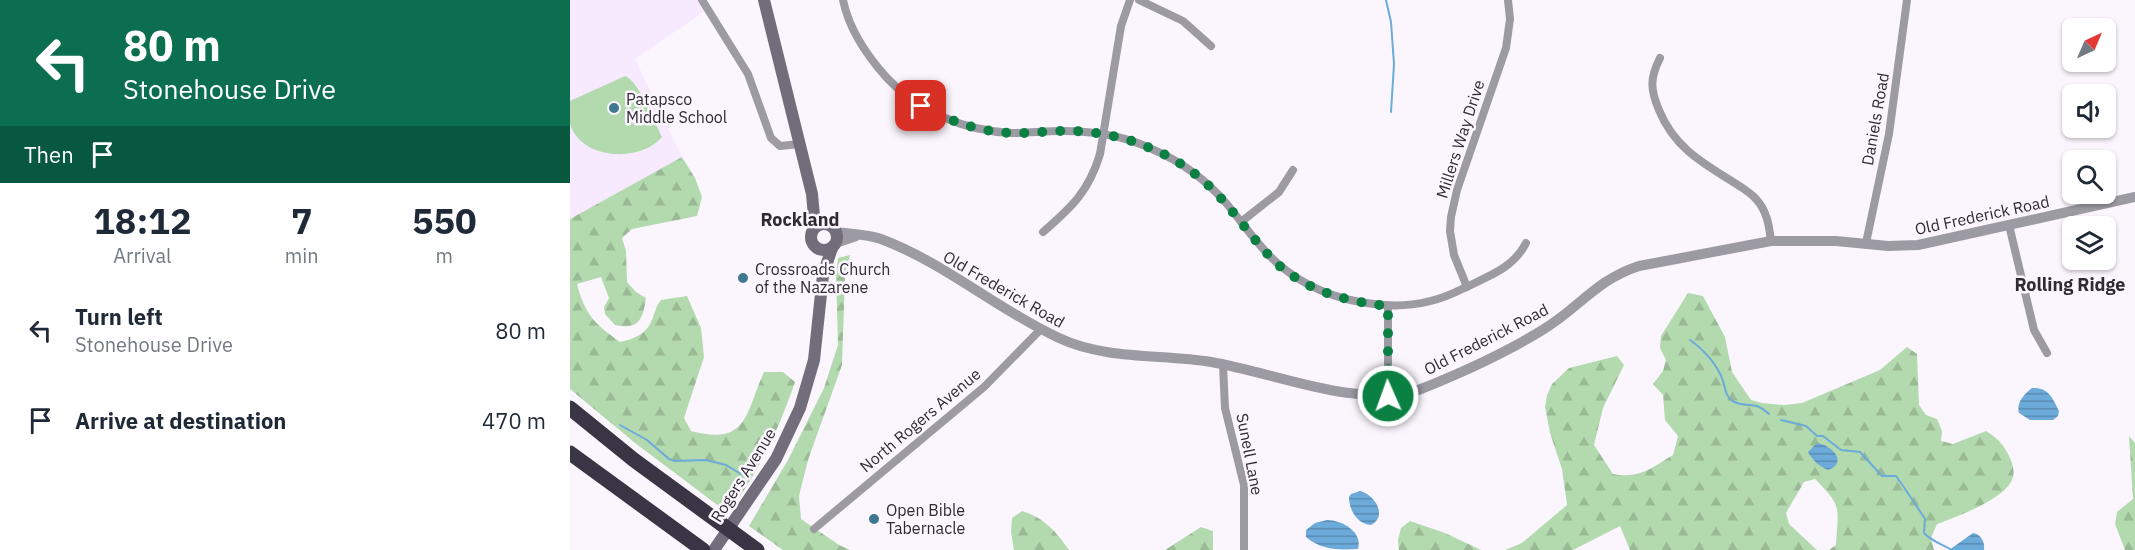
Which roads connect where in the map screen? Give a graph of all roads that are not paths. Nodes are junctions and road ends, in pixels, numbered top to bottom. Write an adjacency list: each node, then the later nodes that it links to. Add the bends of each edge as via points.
1 (702, 0): 11 (street, via 748,74 771,138 780,146)
2 (764, 0): 11 (main road)
3 (843, 0): 10 (street, via 858,39 881,72 907,96 937,114 990,131)
4 (1130, 0): 10 (street, via 1121,26)
5 (1139, 0): 8 (street, via 1183,21)
6 (1508, 0): 25 (street, Millers Way Drive, via 1506,48 1451,217 1453,249)
7 (1907, 0): 22 (street, Daniels Road, via 1889,134)
8 (1211, 46)
9 (1660, 58): 20 (street, via 1652,81 1670,132 1692,156 1755,198 1765,212)
10 (1103, 134): 15 (street, via 1150,147 1187,168); 18 (street, via 1096,168 1084,192)
11 (800, 144): 13 (main road)
12 (1293, 170): 15 (street, via 1279,192)
13 (812, 194): 17 (main road); 19 (main road)
14 (2135, 197): 16 (street, Old Frederick Road)
15 (1241, 222): 26 (street, via 1274,261 1309,286 1340,298)
16 (2009, 225): 22 (street, Old Frederick Road, via 1918,245); 28 (street, via 2034,330)
17 (813, 230): 19 (main road, via 821,224); 23 (main road, via 811,238)
18 (1044, 232)
19 (834, 237): 23 (main road, via 825,250); 24 (main road, Rogers Avenue); 27 (street, Old Frederick Road, via 880,238)
20 (1771, 241): 22 (street, Old Frederick Road); 30 (street, Old Frederick Road, via 1623,272 1526,340 1416,391)
21 (1526, 243): 25 (street, via 1515,261)
22 (1866, 243)
23 (816, 247): 24 (main road, Rogers Avenue)
24 (823, 275): 35 (main road, Rogers Avenue, via 814,360 800,408 776,459)
25 (1467, 287): 26 (street, via 1433,300)
26 (1388, 306): 30 (street)
27 (1041, 329): 29 (street, Old Frederick Road, via 1095,350); 33 (street, North Rogers Avenue, via 984,387)
28 (2047, 353)
29 (1222, 365): 30 (street, Old Frederick Road, via 1364,396); 37 (street, Sunell Lane, via 1225,408 1244,485)
30 (1388, 396)
31 (570, 408): 36 (highway)
32 (570, 453): 34 (highway)
33 (814, 530)
34 (704, 550)
35 (714, 550)
36 (757, 550)
37 (1244, 550)

